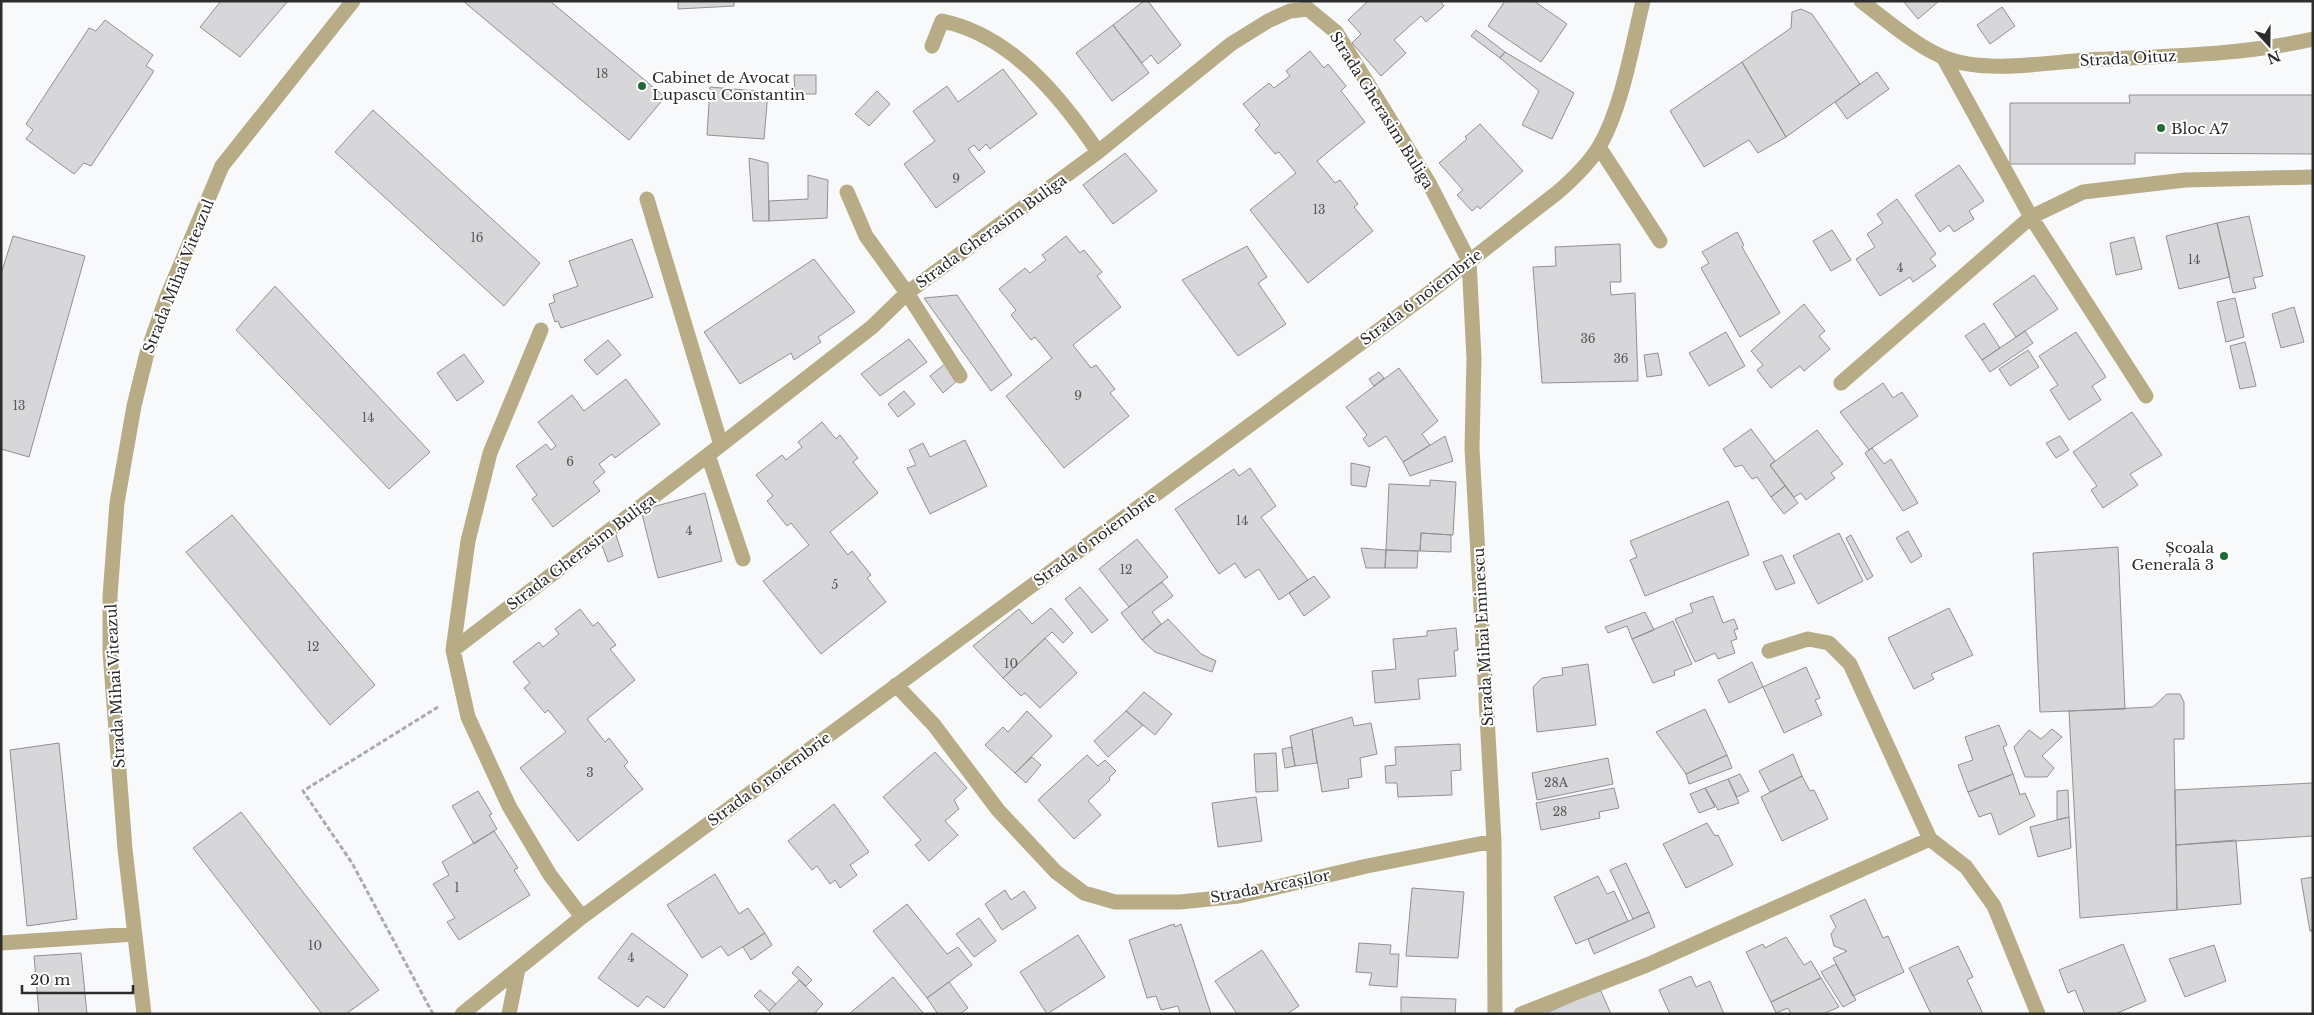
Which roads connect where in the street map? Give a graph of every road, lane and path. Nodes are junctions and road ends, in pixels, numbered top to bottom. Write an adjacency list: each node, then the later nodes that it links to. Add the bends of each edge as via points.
1 (353, 1): 31 (street, Strada Mihai Viteazul, via 222,166 166,299 147,353 134,406 117,503 110,624 125,850)
2 (1643, 1): 8 (street, Strada 6 noiembrie, via 1616,105)
3 (1861, 1): 7 (street, Strada Oituz)
4 (1309, 4): 9 (street, Strada Gherasim Buliga, via 1268,21 1231,44); 15 (street, Strada Gherasim Buliga, via 1336,32 1429,183)
5 (2313, 39): 7 (street, Strada Oituz, via 2267,48 1983,66)
6 (932, 46): 9 (street, via 942,21 975,32 1008,51 1068,109)
7 (1943, 57): 13 (street, Strada Oituz)
8 (1599, 147): 14 (street); 15 (street, Strada 6 noiembrie, via 1576,176 1558,192)
9 (1098, 152): 16 (street, Strada Gherasim Buliga)
10 (2313, 177): 13 (street, via 2185,180 2082,192)
11 (848, 192): 16 (street, Strada Gherasim Buliga, via 866,236)
12 (647, 199): 21 (street)
13 (2031, 217): 19 (street); 20 (street, Strada Oituz)
14 (1660, 241)
15 (1469, 261): 26 (street, Strada 6 noiembrie); 29 (street, Strada Mihai Eminescu, via 1474,358 1472,448)
16 (907, 293): 18 (street, Strada Gherasim Buliga); 21 (street, Strada Gherasim Buliga, via 872,327)
17 (541, 330): 24 (street, via 490,453 468,541)
18 (960, 376)
19 (1841, 383)
20 (2146, 396)
21 (721, 445): 22 (street, Strada Gherasim Buliga)
22 (708, 455): 23 (street); 24 (street, Strada Gherasim Buliga)
23 (743, 559)
24 (453, 650): 27 (street)
25 (1769, 651): 28 (street, via 1808,639 1829,644 1850,664)
26 (896, 685): 29 (street, Strada Arcașilor, via 934,725 998,810 1056,872 1084,893 1115,902 1180,902 1239,896); 30 (street, Strada 6 noiembrie)
27 (461, 692): 30 (street, via 468,717 509,806 550,875); 35 (path, via 304,791 352,863)
28 (1930, 839): 39 (street, via 1647,965); 40 (street, via 1966,868 1994,906)
29 (1494, 841): 38 (street, Strada Mihai Eminescu)
30 (582, 917): 33 (street, Strada 6 noiembrie)
31 (135, 934): 32 (street); 34 (street, Strada Mihai Viteazul)
32 (1, 943)
33 (518, 969): 36 (street, Strada 6 noiembrie); 37 (street)
34 (144, 1014)
35 (433, 1014)
36 (462, 1014)
37 (509, 1014)
38 (1495, 1014)
39 (1521, 1014)
40 (2038, 1014)

